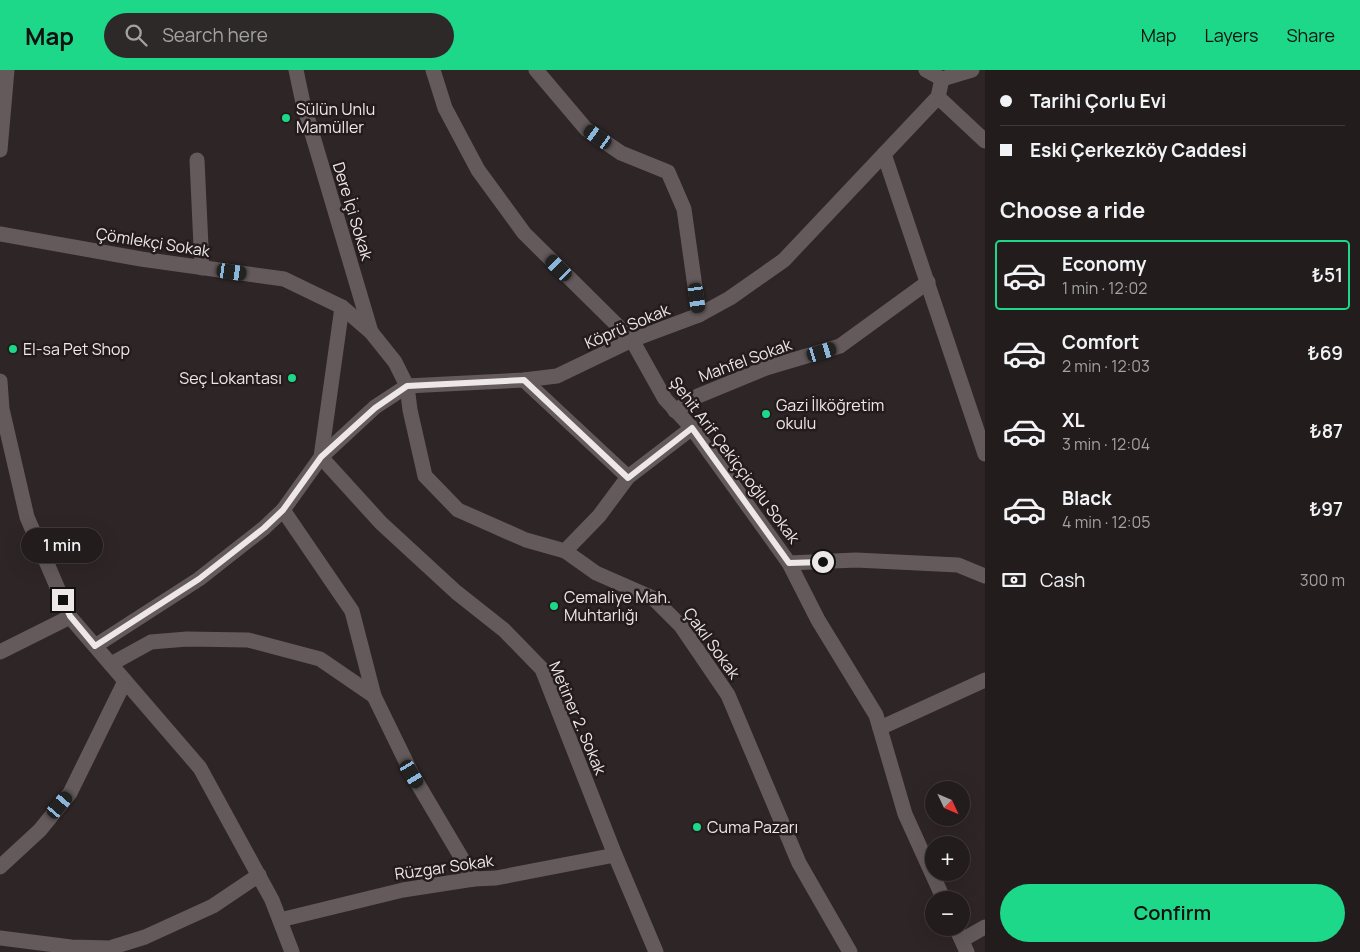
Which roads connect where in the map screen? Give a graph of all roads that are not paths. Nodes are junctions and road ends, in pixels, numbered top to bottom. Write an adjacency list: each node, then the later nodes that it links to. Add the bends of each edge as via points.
1 (7, 70): 10 (street)
2 (296, 70): 18 (street, Dere İçi Sokak)
3 (432, 70): 19 (street, Şehit Arif Çekiççioğlu Sokak, via 445,108 489,186 524,233)
4 (536, 70): 17 (street, via 586,129 621,153 668,172 684,209)
5 (926, 70): 7 (street)
6 (972, 70): 7 (street)
7 (942, 78): 8 (street)
8 (938, 97): 9 (street); 11 (street, Köprü Sokak)
9 (985, 141)
10 (0, 150)
11 (884, 154): 15 (street); 17 (street, Köprü Sokak, via 784,260 730,298)
12 (197, 160): 14 (street)
13 (0, 234): 14 (street, Çömlekçi Sokak)
14 (202, 268): 16 (street, Çömlekçi Sokak, via 284,279)
15 (928, 282): 23 (street, Mahfel Sokak, via 840,346 766,368 698,396); 25 (street)
16 (342, 308): 18 (street, Çömlekçi Sokak); 26 (street)
17 (699, 315): 19 (street, Köprü Sokak)
18 (371, 332): 22 (street, Çömlekçi Sokak, via 395,362)
19 (632, 340): 20 (street, Köprü Sokak, via 557,376); 23 (street, Şehit Arif Çekiççioğlu Sokak)
20 (524, 380): 22 (street, Köprü Sokak); 27 (street)
21 (0, 381): 32 (street, via 2,409 27,517)
22 (407, 386): 26 (street, via 375,408); 29 (street, Çakıl Sokak, via 425,476 444,496 466,514 526,540)
23 (675, 411): 24 (street, Şehit Arif Çekiççioğlu Sokak)
24 (692, 428): 27 (street); 30 (street, Şehit Arif Çekiççioğlu Sokak)
25 (985, 454)
26 (321, 457): 28 (street); 40 (street, Metiner 2. Sokak, via 381,523 456,592 504,630 542,669)
27 (628, 478): 29 (street, via 599,516)
28 (283, 510): 33 (street, via 199,579); 38 (street, via 352,611)
29 (565, 551): 51 (street, Çakıl Sokak, via 596,573 653,598 681,626 728,695 799,863)
30 (789, 563): 31 (street, via 856,560 958,565); 39 (street, Şehit Arif Çekiççioğlu Sokak, via 818,620 876,715)
31 (985, 576)
32 (70, 616): 33 (street); 34 (street)
33 (95, 646): 35 (street)
34 (0, 652)
35 (111, 664): 37 (street); 38 (street, via 151,642 248,640 320,659)
36 (985, 680): 39 (street)
37 (125, 681): 41 (street, via 70,793 40,830); 42 (street, via 200,768)
38 (374, 696): 43 (street, via 412,774)
39 (880, 728): 44 (street, Şehit Arif Çekiççioğlu Sokak, via 905,814)
40 (615, 856): 43 (street, Rüzgar Sokak, via 496,878); 50 (street, Metiner 2. Sokak)
41 (0, 867)
42 (258, 875): 45 (street); 47 (street, via 213,906 145,937 110,948 71,947)
43 (474, 878): 45 (street, Rüzgar Sokak, via 403,890)
44 (940, 891)
45 (280, 920): 49 (street)
46 (985, 927): 48 (street)
47 (0, 938)
48 (962, 940)
49 (292, 952)
50 (656, 952)
51 (850, 952)

